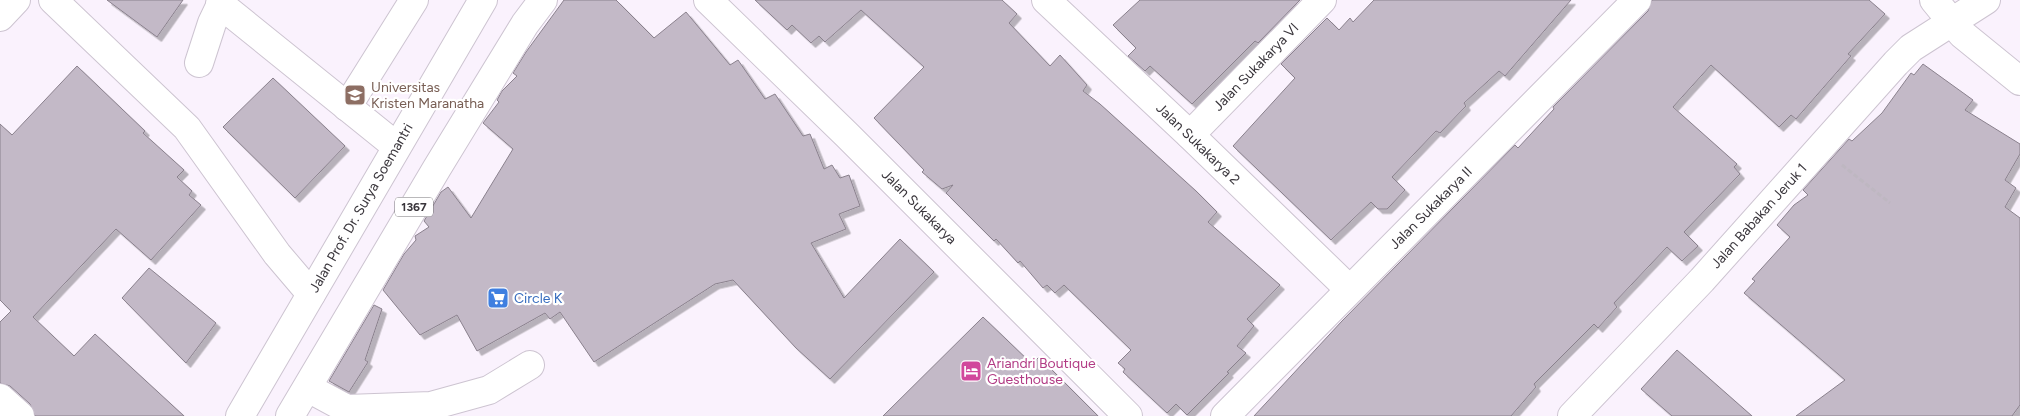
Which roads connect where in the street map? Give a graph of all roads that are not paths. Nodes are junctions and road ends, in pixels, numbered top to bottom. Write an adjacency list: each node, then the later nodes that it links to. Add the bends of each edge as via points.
1 (16, 0): 13 (street)
2 (53, 0): 21 (street, via 187,128 277,254)
3 (414, 0): 17 (street)
4 (483, 0): 19 (street, Jalan Prof. Dr. Surya Soemantri)
5 (543, 0): 23 (street, 1367, via 437,168)
6 (708, 0): 28 (street, Jalan Sukakarya)
7 (1046, 0): 18 (street, Jalan Sukakarya 2)
8 (1322, 0): 18 (street, Jalan Sukakarya VI)
9 (1637, 0): 20 (street, Jalan Sukakarya II)
10 (1934, 0): 14 (street)
11 (1986, 0): 14 (street, Jalan Babakan Jeruk 1)
12 (221, 2): 15 (street); 17 (street)
13 (0, 17)
14 (1950, 22): 16 (street); 30 (street, Jalan Babakan Jeruk 1, via 1911,48 1702,280)
15 (199, 64)
16 (2020, 82)
17 (347, 106): 19 (street)
18 (1190, 135): 20 (street, Jalan Sukakarya 2)
19 (396, 146): 21 (street, Jalan Prof. Dr. Surya Soemantri)
20 (1349, 290): 29 (street, Jalan Sukakarya II)
21 (312, 294): 26 (street, Jalan Prof. Dr. Surya Soemantri)
22 (530, 365): 23 (street, via 489,390 431,406 348,409)
23 (308, 388): 27 (street, 1367)
24 (0, 398): 25 (street)
25 (20, 416)
26 (240, 416)
27 (290, 416)
28 (1128, 416)
29 (1225, 416)
30 (1572, 416)

